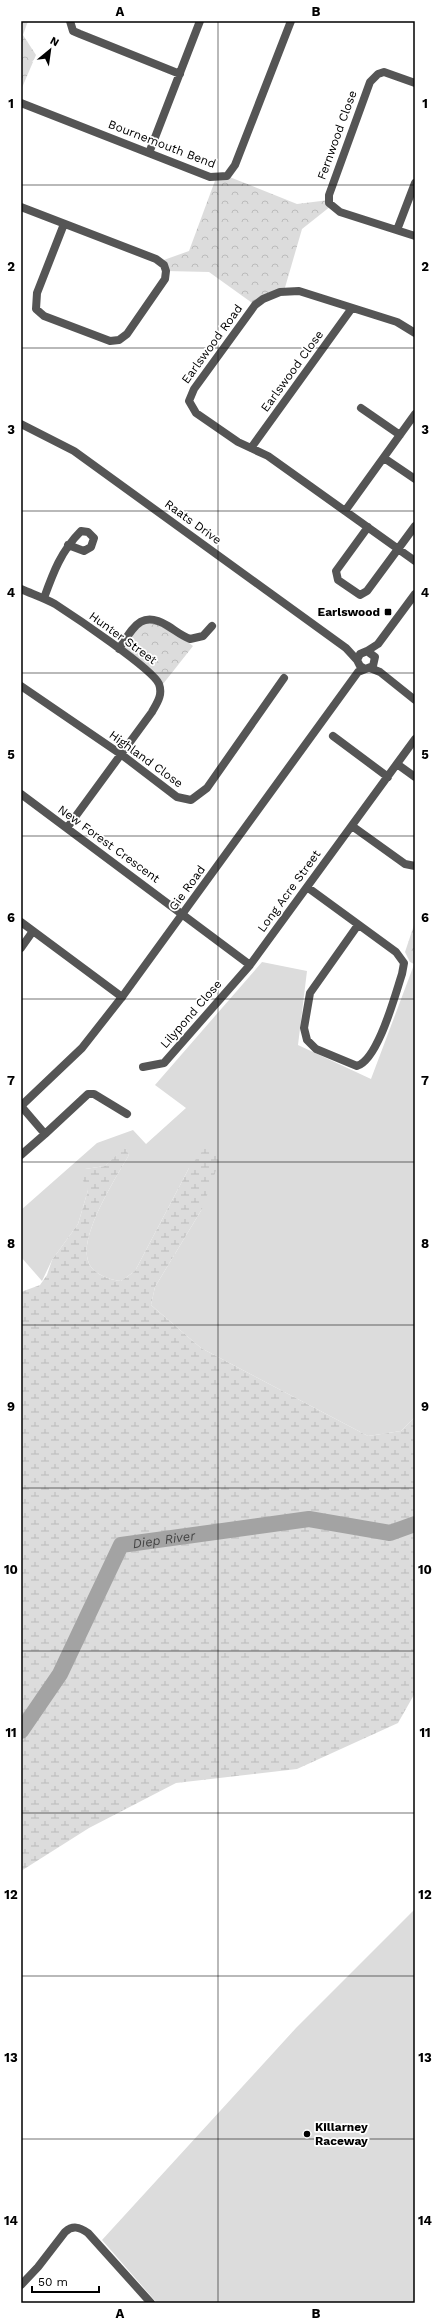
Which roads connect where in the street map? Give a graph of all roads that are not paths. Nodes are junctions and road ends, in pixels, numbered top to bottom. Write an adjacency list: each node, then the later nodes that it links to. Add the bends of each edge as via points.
1 (70, 21): 4 (street, via 73,31)
2 (200, 21): 4 (street)
3 (291, 21): 7 (street, Bournemouth Bend, via 236,164 227,176 210,177)
4 (180, 74): 7 (street)
5 (415, 83): 11 (street, Fernwood Close, via 384,72 370,82 329,195 329,203 340,212)
6 (21, 103): 7 (street, Bournemouth Bend)
7 (148, 153)
8 (415, 183): 11 (street)
9 (21, 207): 10 (street)
10 (64, 224): 10 (street, via 156,258 164,265 165,279 127,334 119,340 110,341 44,316 36,310 37,293)
11 (397, 230): 12 (street, Fernwood Close)
12 (415, 236)
13 (352, 308): 14 (street, Earlswood Road, via 397,322); 19 (street, Earlswood Close); 19 (street, Earlswood Road, via 300,291 280,292 263,299 255,305 194,389 189,401 196,413)
14 (415, 333)
15 (361, 408): 18 (street)
16 (415, 414): 18 (street)
17 (21, 424): 33 (street, Raats Drive, via 74,450)
18 (400, 435): 20 (street)
19 (251, 448): 22 (street, Earlswood Road, via 268,456)
20 (384, 458): 21 (street); 22 (street)
21 (415, 479)
22 (345, 511): 24 (street, Earlswood Road)
23 (415, 526): 26 (street)
24 (368, 527): 26 (street, Earlswood Road); 26 (street, via 339,567 336,576 338,580 360,595 364,594)
25 (68, 545): 30 (street, via 58,561)
26 (398, 549): 27 (street, Earlswood Road)
27 (415, 561)
28 (21, 589): 30 (street, Hunter Street)
29 (415, 594): 32 (street)
30 (44, 598): 34 (street, Hunter Street)
31 (212, 626): 34 (street, via 203,636 190,639 158,620 145,619 132,630)
32 (378, 644): 35 (street); 36 (street)
33 (346, 648): 35 (street, Raats Drive); 37 (street, Raats Drive)
34 (118, 649): 44 (street, Hunter Street, via 150,672 159,682 161,689 159,700)
35 (365, 652): 36 (street); 37 (street)
36 (375, 658): 37 (street); 38 (street)
37 (362, 667): 38 (street); 53 (street, Gie Road)
38 (380, 672): 41 (street)
39 (284, 678): 44 (street, Highland Close, via 207,788 197,797 184,800 177,797)
40 (21, 686): 44 (street, Highland Close)
41 (415, 700)
42 (333, 736): 46 (street)
43 (415, 739): 45 (street, Long Acre Street)
44 (122, 756): 50 (street, Hunter Street)
45 (397, 764): 46 (street, Long Acre Street); 47 (street)
46 (388, 777): 49 (street, Long Acre Street)
47 (415, 777)
48 (21, 794): 50 (street, New Forest Crescent)
49 (352, 826): 51 (street, via 405,864); 52 (street, Long Acre Street)
50 (67, 828): 53 (street, New Forest Crescent)
51 (415, 866)
52 (307, 887): 55 (street); 58 (street, Long Acre Street)
53 (182, 914): 58 (street); 59 (street, Gie Road)
54 (21, 922): 56 (street)
55 (358, 925): 55 (street, via 399,954 404,967 376,1048 367,1061 357,1066 316,1049 307,1040 304,1028 310,993)
56 (33, 931): 57 (street); 59 (street)
57 (21, 948)
58 (250, 965): 60 (street, Lilypond Close, via 164,1063)
59 (122, 997): 61 (street, Gie Road, via 82,1048)
60 (144, 1067)
61 (21, 1106): 63 (street)
62 (127, 1114): 63 (street, via 94,1094 88,1094)
63 (45, 1134): 64 (street)
64 (21, 1155)
65 (21, 2285): 66 (street, via 65,2232 78,2227 88,2234)
66 (151, 2303)

